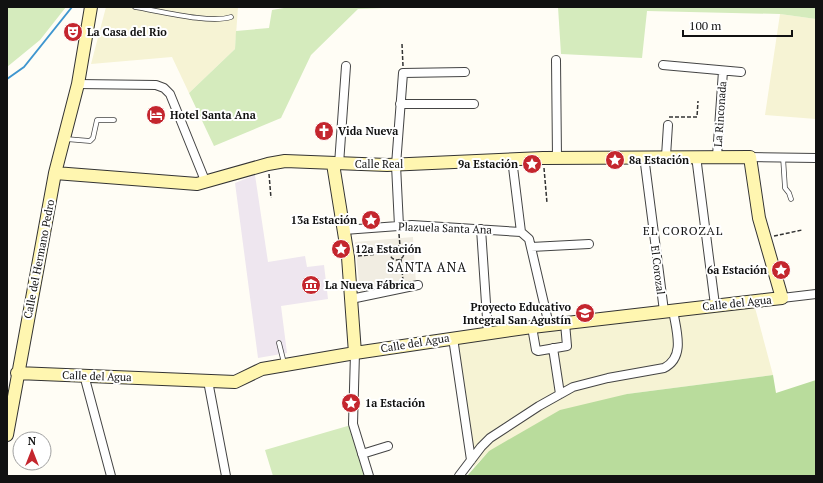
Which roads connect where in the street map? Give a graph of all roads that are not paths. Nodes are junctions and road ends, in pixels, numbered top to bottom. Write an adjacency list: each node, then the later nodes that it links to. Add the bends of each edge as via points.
1 (136, 7): 3 (lane, via 211,19)
2 (89, 8): 10 (street, Calle del Hermano Pedro)
3 (231, 17)
4 (556, 60): 21 (street)
5 (663, 65): 7 (street, La Rinconada)
6 (346, 66): 24 (street)
7 (723, 71): 9 (street, La Rinconada); 18 (street, La Rinconada)
8 (465, 72): 11 (street, via 403,73)
9 (741, 72)
10 (78, 84): 15 (street, Calle del Hermano Pedro); 27 (street, via 156,85 164,88 170,94)
11 (400, 104): 12 (street); 25 (street)
12 (474, 104)
13 (114, 120): 15 (lane, via 97,120 94,138 90,141)
14 (668, 125): 17 (street)
15 (64, 139): 26 (street, Calle del Hermano Pedro)
16 (644, 156): 17 (street, Calle Real); 21 (street, Calle Real); 40 (street, El Corozal)
17 (666, 156): 18 (street, Calle Real)
18 (706, 156): 19 (street, La Rinconada); 39 (street)
19 (750, 156): 20 (street); 37 (street, via 757,208)
20 (784, 157): 22 (street); 28 (lane, via 785,188)
21 (557, 158): 23 (street, Calle Real)
22 (816, 158)
23 (512, 159): 25 (street, Calle Real); 32 (street)
24 (336, 164): 25 (street, Calle Real); 27 (street, Calle Real, via 284,161); 31 (street)
25 (396, 165): 29 (street)
26 (55, 173): 27 (street, Calle Real); 50 (street, Calle del Hermano Pedro)
27 (206, 183)
28 (790, 199)
29 (399, 226): 30 (street, Plazuela Santa Ana); 31 (street, Plazuela Santa Ana)
30 (482, 229): 32 (street, Plazuela Santa Ana); 44 (street)
31 (344, 230): 38 (street)
32 (522, 232): 34 (street, via 527,236)
33 (589, 244): 34 (street)
34 (531, 247): 42 (street)
35 (418, 285): 38 (street)
36 (816, 294): 37 (street, Calle del Agua)
37 (782, 298): 39 (street, Calle del Agua)
38 (351, 299): 48 (street)
39 (715, 305): 40 (street, Calle del Agua)
40 (668, 311): 41 (street, Calle del Agua); 53 (street, El Corozal, via 678,348 672,364 664,368 587,383)
41 (565, 323): 42 (street, Calle del Agua); 47 (street, via 568,345)
42 (548, 325): 43 (street, Calle del Agua)
43 (532, 327): 44 (street, Calle del Agua); 47 (street, via 536,350)
44 (488, 333): 45 (street, Calle del Agua)
45 (453, 338): 48 (street, Calle del Agua); 57 (street)
46 (279, 343): 49 (lane)
47 (553, 348): 53 (street)
48 (354, 353): 49 (street, Calle del Agua); 56 (street, via 353,417)
49 (284, 365): 52 (street, Calle del Agua, via 262,370 235,382)
50 (17, 373): 51 (street, Calle del Agua); 54 (street, Calle del Hermano Pedro)
51 (84, 375): 52 (street, Calle del Agua); 58 (street)
52 (208, 381): 59 (street)
53 (560, 394): 57 (street, via 490,438)
54 (7, 435)
55 (388, 446): 56 (street)
56 (362, 454): 60 (street)
57 (471, 460): 61 (street)
58 (111, 476)
59 (226, 476)
60 (369, 476)
61 (459, 476)

